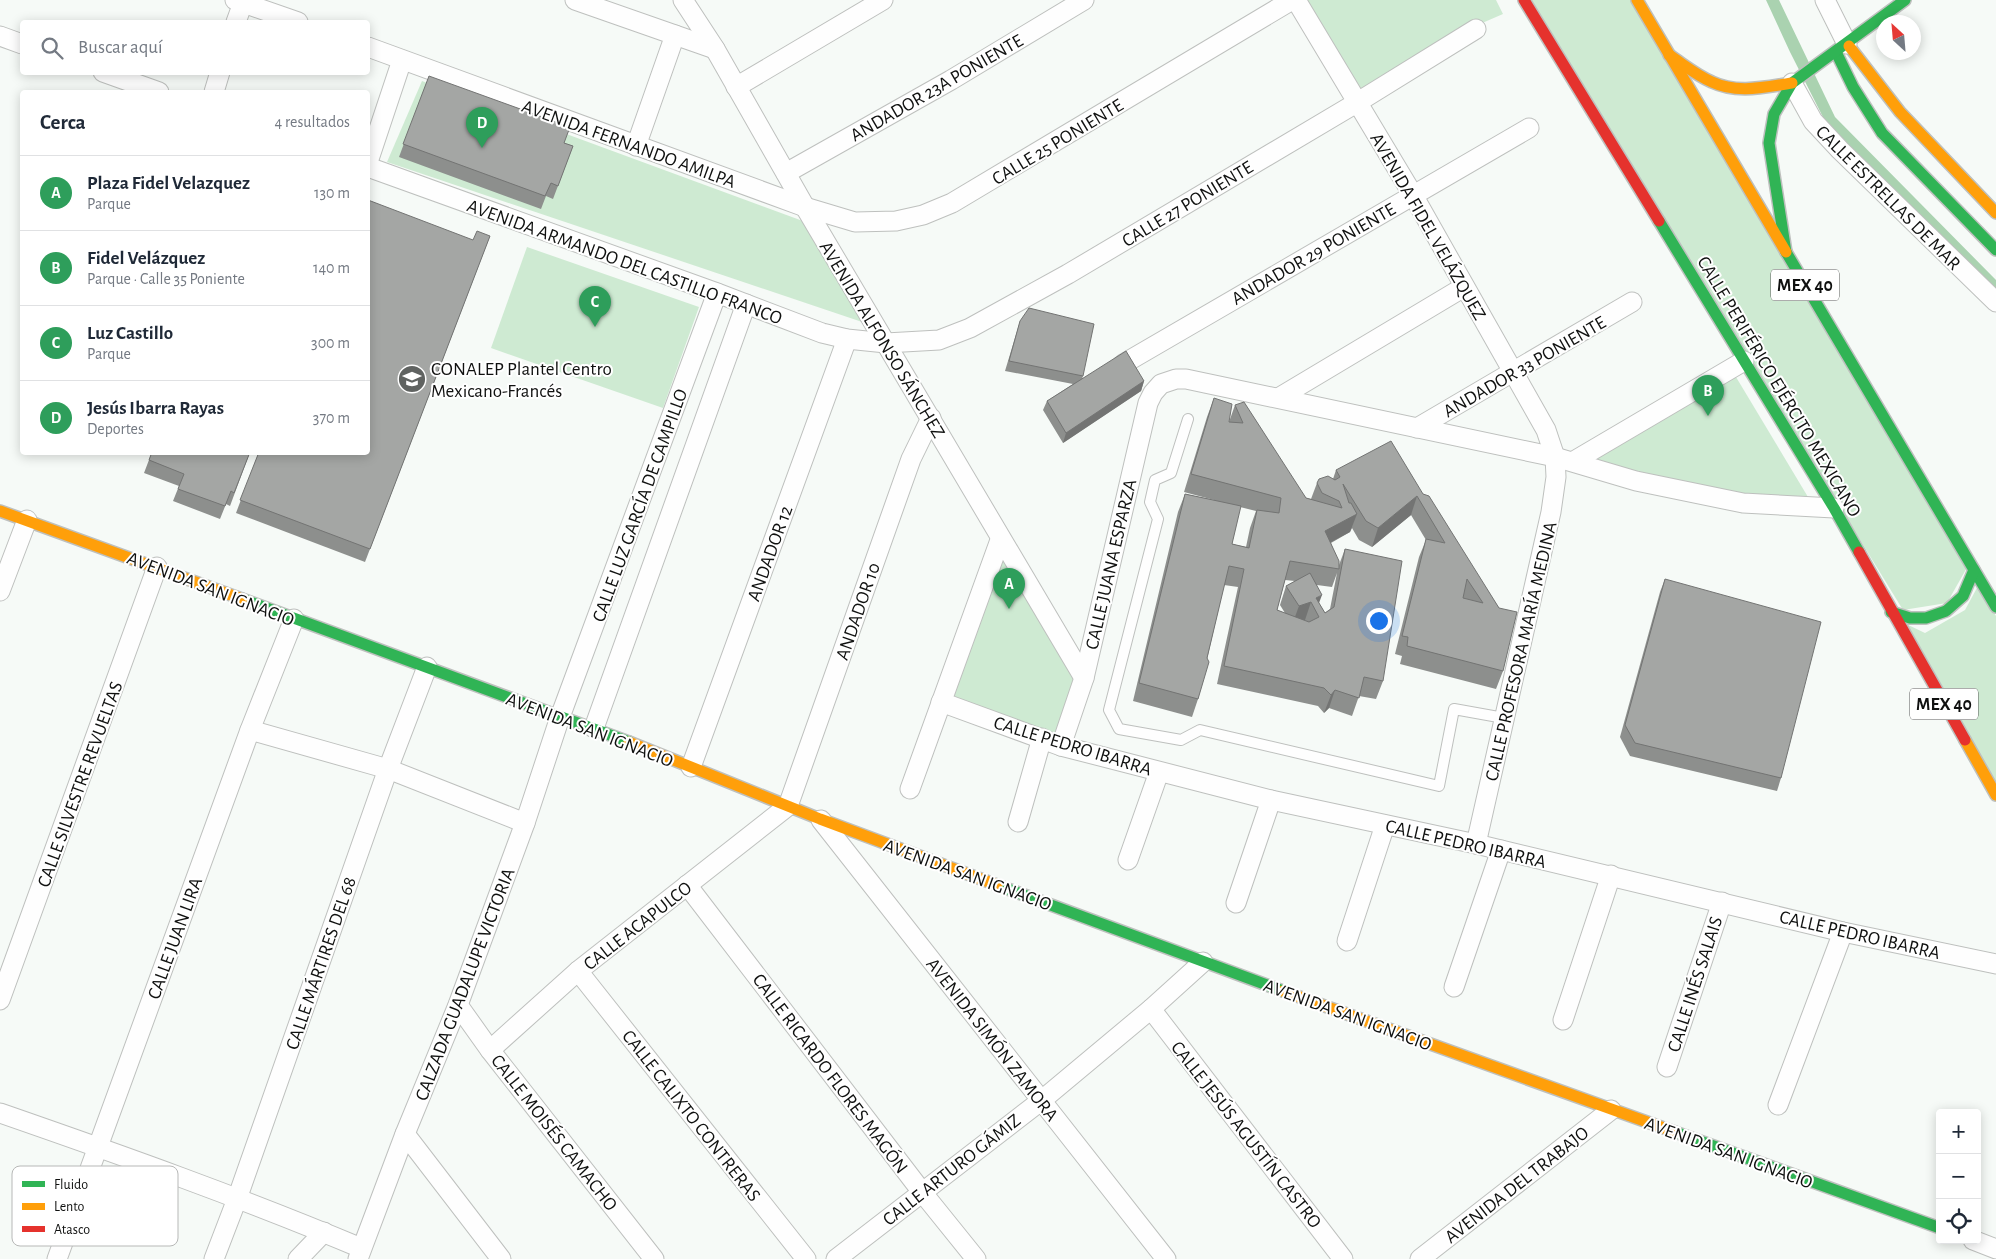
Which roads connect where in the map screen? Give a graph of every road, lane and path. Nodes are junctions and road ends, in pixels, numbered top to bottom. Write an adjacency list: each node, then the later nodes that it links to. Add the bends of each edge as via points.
1 (575, 0): 14 (street)
2 (684, 0): 19 (street, AVENIDA ALFONSO SÁNCHEZ)
3 (883, 0): 25 (street)
4 (1084, 0): 33 (street, ANDADOR 23A PONIENTE)
5 (1294, 0): 28 (street, AVENIDA FIDEL VELÁZQUEZ); 35 (street, CALLE 25 PONIENTE, via 952,203 923,215 896,221 855,222)
6 (1524, 0): 46 (main road, CALLE PERIFÉRICO EJÉRCITO MEXICANO / MEX 40)
7 (1637, 0): 20 (main road, MEX 40)
8 (1826, 0): 18 (street)
9 (1905, 0): 18 (main road)
10 (240, 1): 11 (street); 12 (street)
11 (236, 20)
12 (292, 20)
13 (1476, 29): 28 (street, CALLE 27 PONIENTE)
14 (675, 35): 19 (street); 30 (street)
15 (0, 36): 16 (street)
16 (20, 43)
17 (370, 48): 21 (street, AVENIDA FERNANDO AMILPA)
18 (1842, 48): 24 (main road); 36 (main road, via 1902,116); 37 (main road, via 1853,86 1882,133)
19 (715, 50): 25 (street, AVENIDA ALFONSO SÁNCHEZ)
20 (1669, 55): 24 (main road, via 1718,85 1732,88); 38 (main road, MEX 40)
21 (402, 60): 30 (street, AVENIDA FERNANDO AMILPA); 31 (street)
22 (112, 75): 26 (street)
23 (219, 75): 27 (street)
24 (1795, 81): 38 (main road, via 1770,125 1772,167); 42 (street, CALLE ESTRELLAS DE MAR, via 1813,121)
25 (736, 88): 33 (street, AVENIDA ALFONSO SÁNCHEZ)
26 (154, 90)
27 (215, 90)
28 (1358, 102): 34 (street, AVENIDA FIDEL VELÁZQUEZ); 45 (street, CALLE 27 PONIENTE, via 1068,274 970,328 939,340)
29 (1529, 128): 34 (street, ANDADOR 29 PONIENTE)
30 (636, 146): 35 (street, AVENIDA FERNANDO AMILPA)
31 (370, 156)
32 (370, 168): 40 (street, AVENIDA ARMANDO DEL CASTILLO FRANCO)
33 (786, 173): 35 (street, AVENIDA ALFONSO SÁNCHEZ)
34 (1413, 195): 39 (street, AVENIDA FIDEL VELÁZQUEZ); 47 (street, ANDADOR 29 PONIENTE)
35 (805, 207): 45 (street, AVENIDA ALFONSO SÁNCHEZ)
36 (1996, 213)
37 (1996, 250)
38 (1786, 253): 60 (main road, MEX 40)
39 (1464, 287): 48 (street, AVENIDA FIDEL VELÁZQUEZ); 49 (street)
40 (717, 293): 43 (street, AVENIDA ARMANDO DEL CASTILLO FRANCO); 68 (street, CALLE LUZ GARCÍA DE CAMPILLO)
41 (1632, 302): 48 (street, ANDADOR 33 PONIENTE)
42 (1996, 302)
43 (746, 304): 44 (street, AVENIDA ARMANDO DEL CASTILLO FRANCO, via 822,333); 70 (street, CALLE LUZ GARCÍA DE CAMPILLO)
44 (847, 339): 45 (street, AVENIDA ARMANDO DEL CASTILLO FRANCO); 74 (street, ANDADOR 12)
45 (886, 343): 50 (street, AVENIDA ALFONSO SÁNCHEZ)
46 (1744, 361): 54 (street); 55 (main road, CALLE PERIFÉRICO EJÉRCITO MEXICANO / MEX 40)
47 (1123, 364)
48 (1512, 373): 52 (street, ANDADOR 33 PONIENTE); 53 (street, AVENIDA FIDEL VELÁZQUEZ, via 1546,430)
49 (1280, 397): 52 (street); 66 (street, CALLE JUANA ESPARZA, via 1186,378 1161,384 1152,393)
50 (930, 418): 58 (street, AVENIDA ALFONSO SÁNCHEZ); 80 (street, ANDADOR 10, via 911,459)
51 (1188, 419): 69 (lane, via 1171,472 1155,480 1150,502 1158,520 1109,710 1119,729 1181,740 1200,730 1439,786 1454,709)
52 (1417, 428): 53 (street)
53 (1555, 457): 54 (street); 69 (street, CALLE PROFESORA MARÍA MEDINA, via 1551,512)
54 (1574, 461): 55 (street, via 1636,481 1743,503)
55 (1834, 508): 63 (main road, CALLE PERIFÉRICO EJÉRCITO MEXICANO / MEX 40)
56 (0, 511): 57 (main road, AVENIDA SAN IGNACIO)
57 (27, 520): 59 (main road, AVENIDA SAN IGNACIO); 61 (street)
58 (1000, 540): 66 (street, AVENIDA ALFONSO SÁNCHEZ); 67 (street)
59 (157, 567): 64 (main road, AVENIDA SAN IGNACIO); 98 (street, CALLE SILVESTRE REVUELTAS)
60 (1974, 570): 62 (main road, MEX 40); 63 (main road, via 1963,596 1946,610 1926,618 1910,618)
61 (0, 591)
62 (1996, 607)
63 (1891, 612): 78 (main road, CALLE PERIFÉRICO EJÉRCITO MEXICANO / MEX 40)
64 (294, 619): 65 (main road, AVENIDA SAN IGNACIO); 71 (street, CALLE JUAN LIRA)
65 (427, 667): 68 (main road, AVENIDA SAN IGNACIO); 75 (street, CALLE MÁRTIRES DEL 68)
66 (1084, 678): 73 (street, CALLE JUANA ESPARZA)
67 (941, 702): 72 (street, CALLE PEDRO IBARRA); 77 (street)
68 (560, 717): 70 (main road, AVENIDA SAN IGNACIO); 83 (street, CALZADA GUADALUPE VICTORIA)
69 (1504, 718): 85 (street, CALLE PROFESORA MARÍA MEDINA)
70 (594, 728): 74 (main road, AVENIDA SAN IGNACIO)
71 (250, 730): 75 (street); 109 (street, CALLE JUAN LIRA)
72 (1042, 738): 73 (street, CALLE PEDRO IBARRA); 82 (street)
73 (1062, 746): 76 (street, CALLE PEDRO IBARRA)
74 (691, 767): 80 (main road, AVENIDA SAN IGNACIO)
75 (388, 769): 83 (street); 114 (street, CALLE MÁRTIRES DEL 68)
76 (1159, 772): 79 (street, CALLE PEDRO IBARRA); 87 (street)
77 (910, 789)
78 (1996, 795)
79 (1271, 800): 84 (street, CALLE PEDRO IBARRA); 91 (street)
80 (788, 806): 81 (main road, AVENIDA SAN IGNACIO); 89 (street, CALLE ACAPULCO)
81 (820, 819): 94 (main road, AVENIDA SAN IGNACIO); 104 (street, AVENIDA SIMÓN ZAMORA)
82 (1018, 822)
83 (525, 823): 99 (street, CALZADA GUADALUPE VICTORIA)
84 (1385, 825): 85 (street, CALLE PEDRO IBARRA); 93 (street)
85 (1476, 844): 86 (street, CALLE PEDRO IBARRA)
86 (1500, 850): 88 (street, CALLE PEDRO IBARRA); 97 (street)
87 (1128, 860)
88 (1611, 875): 90 (street, CALLE PEDRO IBARRA); 101 (street)
89 (687, 884): 96 (street, CALLE ACAPULCO); 113 (street, CALLE RICARDO FLORES MAGÓN)
90 (1722, 902): 92 (street, CALLE PEDRO IBARRA); 103 (street, CALLE INÉS SALAIS)
91 (1236, 903)
92 (1843, 932): 95 (street, CALLE PEDRO IBARRA); 105 (street)
93 (1346, 941)
94 (1203, 962): 100 (street, CALLE ARTURO GÁMIZ); 106 (main road, AVENIDA SAN IGNACIO)
95 (1996, 964)
96 (578, 971): 102 (street, CALLE ACAPULCO); 126 (street, CALLE CALIXTO CONTRERAS)
97 (1454, 987)
98 (0, 1000)
99 (458, 1004): 102 (street, CALLE MOISÉS CAMACHO); 108 (street, CALZADA GUADALUPE VICTORIA)
100 (1151, 1009): 104 (street, CALLE ARTURO GÁMIZ); 130 (street, CALLE JESÚS AGUSTÍN CASTRO)
101 (1563, 1020)
102 (490, 1050): 125 (street, CALLE MOISÉS CAMACHO)
103 (1667, 1067)
104 (1042, 1100): 113 (street, CALLE ARTURO GÁMIZ); 129 (street, AVENIDA SIMÓN ZAMORA)
105 (1778, 1105)
106 (1611, 1110): 115 (main road, AVENIDA SAN IGNACIO); 131 (street, AVENIDA DEL TRABAJO)
107 (0, 1113): 109 (street)
108 (405, 1134): 120 (street, CALZADA GUADALUPE VICTORIA); 124 (street)
109 (98, 1147): 110 (street, CALLE JUAN LIRA); 111 (street)
110 (91, 1166)
111 (149, 1166)
112 (178, 1177): 114 (street)
113 (922, 1192): 127 (street, CALLE ARTURO GÁMIZ); 128 (street, CALLE RICARDO FLORES MAGÓN)
114 (237, 1199): 116 (street); 122 (street, CALLE MÁRTIRES DEL 68)
115 (1936, 1227)
116 (324, 1232): 120 (street); 123 (street)
117 (1981, 1243): 119 (street)
118 (62, 1246): 121 (street, CALLE JUAN LIRA)
119 (1996, 1249)
120 (359, 1253)
121 (57, 1259)
122 (214, 1259)
123 (298, 1259)
124 (501, 1259)
125 (654, 1259)
126 (806, 1259)
127 (836, 1259)
128 (976, 1259)
129 (1166, 1259)
130 (1343, 1259)
131 (1420, 1259)

